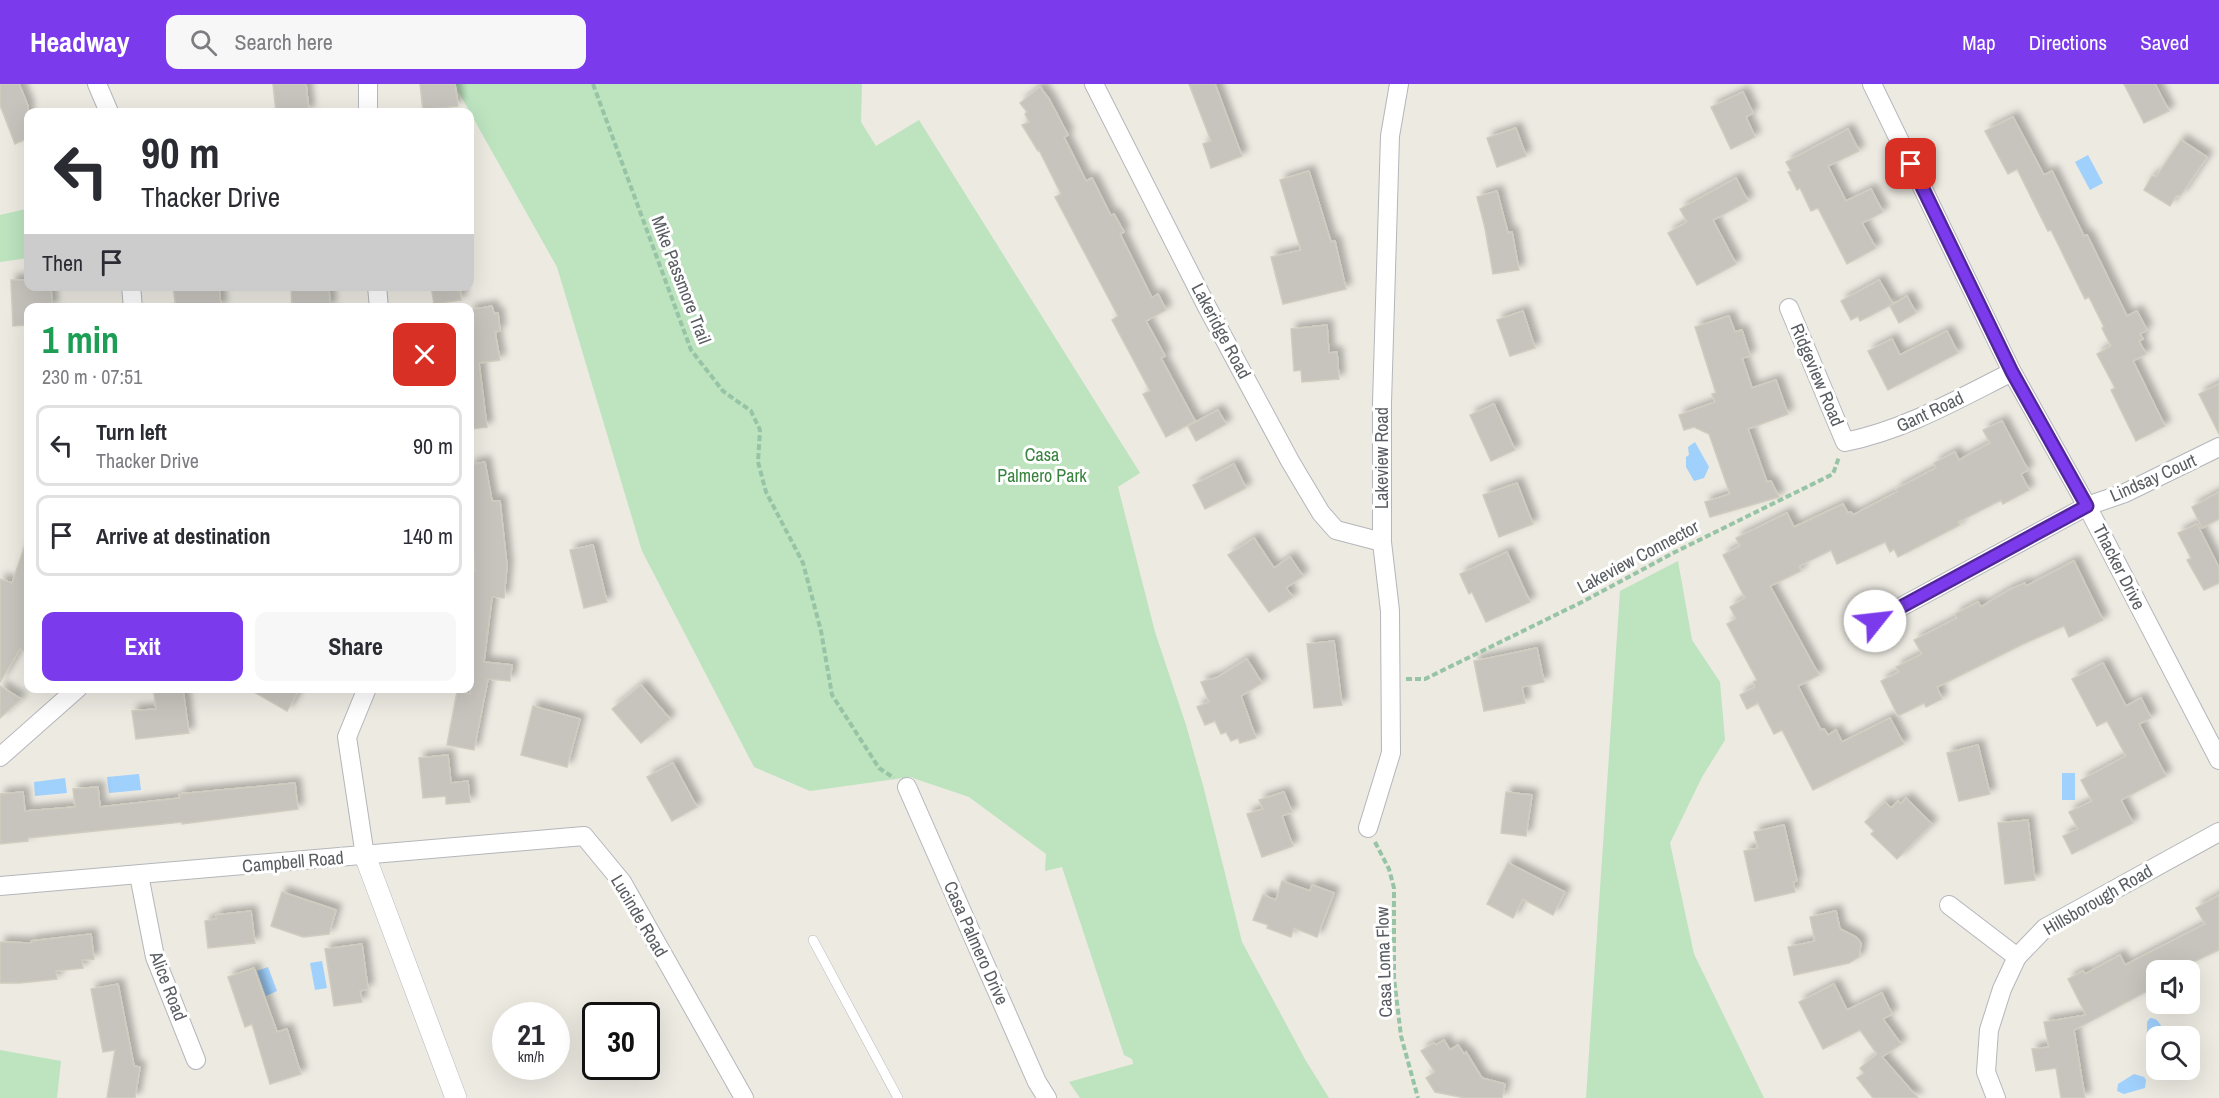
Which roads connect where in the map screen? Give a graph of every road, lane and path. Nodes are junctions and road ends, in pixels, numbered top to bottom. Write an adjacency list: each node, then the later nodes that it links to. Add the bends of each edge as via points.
1 (97, 84): 7 (street)
2 (368, 84): 8 (street)
3 (593, 84): 21 (path, Mike Passmore Trail, via 691,350 723,391 751,411 760,430 759,462 766,492 803,563 832,695 879,768)
4 (1094, 84): 14 (street, Lakeridge Road, via 1210,312 1321,513 1336,530)
5 (1399, 84): 14 (street, Lakeview Road, via 1390,136)
6 (1872, 84): 10 (street, Thacker Drive)
7 (107, 108)
8 (368, 108)
9 (1789, 308): 11 (street, Ridgeview Road)
10 (2012, 372): 11 (street, Gant Road, via 1910,422 1876,436); 13 (street, Thacker Drive)
11 (1845, 442): 16 (path, Lakeview Connector, via 1833,474)
12 (2219, 447): 13 (street, Lindsay Court, via 2125,493)
13 (2087, 506): 15 (street, Lindsay Court); 20 (street, Thacker Drive)
14 (1382, 543): 22 (street, Lakeview Road, via 1390,611 1391,753)
15 (1875, 621)
16 (1425, 679)
17 (72, 693): 19 (street)
18 (365, 693): 24 (street, via 347,737)
19 (0, 757)
20 (2219, 760)
21 (907, 787): 34 (street, Casa Palmero Drive)
22 (1368, 828): 35 (path, Casa Loma Flow, via 1394,888 1394,978 1401,1036)
23 (2219, 832): 29 (street, Hillsborough Road, via 2044,928)
24 (365, 856): 25 (street, Campbell Road); 31 (street, Campbell Road); 32 (street, Lucinde Road, via 584,836 622,882)
25 (139, 875): 26 (street, Campbell Road); 30 (street, Alice Road, via 155,957)
26 (0, 886)
27 (1949, 905): 29 (street)
28 (813, 940): 33 (lane)
29 (2016, 957): 36 (street, Hillsborough Road, via 1989,1030 1986,1072)
30 (196, 1060)
31 (456, 1098)
32 (744, 1098)
33 (898, 1098)
34 (1047, 1098)
35 (1418, 1098)
36 (1996, 1098)

